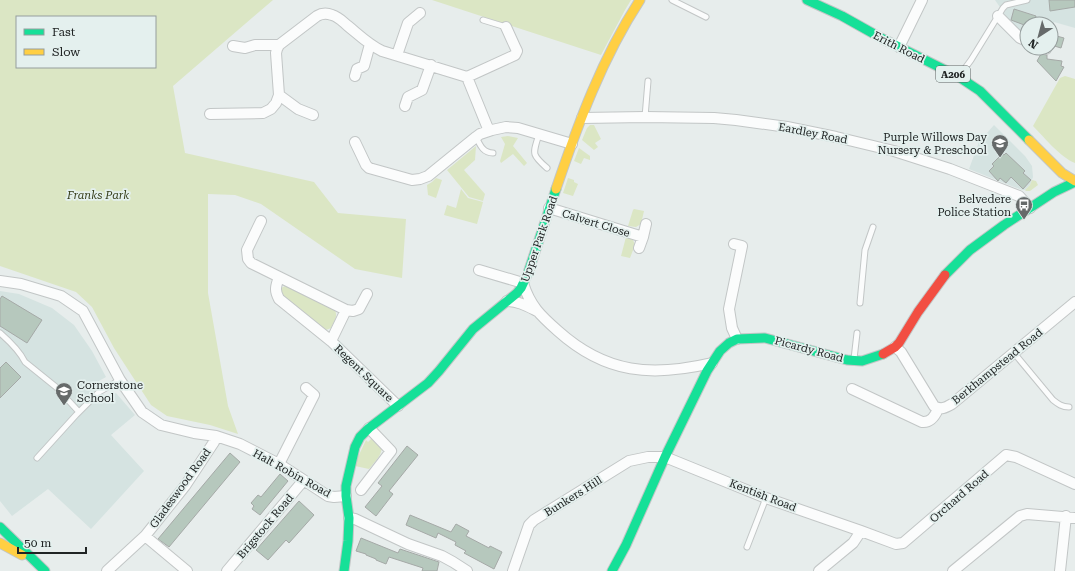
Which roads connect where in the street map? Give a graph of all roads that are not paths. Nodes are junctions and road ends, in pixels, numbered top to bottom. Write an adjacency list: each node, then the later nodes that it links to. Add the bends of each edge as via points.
1 (640, 0): 28 (main road, Upper Park Road, via 612,48)
2 (672, 0): 9 (lane)
3 (806, 0): 6 (main road, Erith Road / A206)
4 (922, 0): 16 (street)
5 (1026, 0): 8 (lane, via 1006,5)
6 (828, 4): 16 (main road, Erith Road / A206)
7 (420, 13): 17 (street, via 408,23)
8 (998, 16): 12 (street); 21 (lane)
9 (706, 17)
10 (483, 20): 11 (lane)
11 (506, 27): 20 (street, via 517,51 514,56)
12 (1019, 37)
13 (279, 44): 14 (street, via 322,14 339,18); 15 (street, via 245,48); 23 (street, via 276,53)
14 (370, 44): 17 (street); 19 (street, via 364,66 358,69)
15 (233, 46)
16 (899, 47): 21 (main road, Erith Road / A206)
17 (397, 55): 18 (street)
18 (431, 65): 20 (street); 24 (street, via 422,90 408,96)
19 (355, 76)
20 (467, 77): 29 (street)
21 (959, 77): 36 (main road, Erith Road / A206, via 980,91 1062,173)
22 (648, 81): 27 (lane)
23 (279, 95): 25 (street, via 271,109 262,113); 26 (street, via 298,109)
24 (406, 106)
25 (210, 114)
26 (313, 115)
27 (645, 117): 28 (street, Eardley Road); 38 (street, Eardley Road, via 736,120 836,137 894,151 950,169 1019,196)
28 (582, 118): 33 (main road, Upper Park Road)
29 (489, 131): 30 (street, via 506,127); 31 (street)
30 (539, 134): 33 (street); 35 (lane, via 534,150 536,158)
31 (476, 137): 32 (street, via 428,176 412,180 369,168); 34 (lane, via 484,152)
32 (355, 142)
33 (572, 144): 37 (main road, Upper Park Road)
34 (493, 153)
35 (547, 168)
36 (1075, 181): 38 (main road, Picardy Road)
37 (549, 208): 42 (street, Calvert Close); 48 (main road, Upper Park Road)
38 (1030, 208): 59 (main road, Picardy Road, via 987,237 958,262 934,290)
39 (260, 222): 46 (street, via 247,250 248,259)
40 (646, 224): 42 (street, Calvert Close)
41 (873, 227): 52 (lane, via 865,250)
42 (643, 237): 44 (street, Calvert Close)
43 (742, 246): 57 (street, via 729,309)
44 (639, 248)
45 (479, 270): 48 (street)
46 (279, 278): 53 (street); 58 (street, Regent Square, via 276,293 279,299)
47 (0, 282): 63 (street, Halt Robin Road, via 20,284 61,296 83,310)
48 (524, 283): 50 (main road, Upper Park Road); 54 (street, via 528,297)
49 (367, 294): 53 (street, via 359,309)
50 (507, 301): 54 (street, via 519,302); 66 (main road, Upper Park Road, via 473,329 428,383)
51 (1075, 302): 60 (street, Berkhampstead Road)
52 (860, 304)
53 (346, 310): 58 (street, Regent Square)
54 (537, 311): 62 (street, via 570,342 592,356 614,365 663,371)
55 (0, 333): 69 (lane, via 25,362 56,387)
56 (857, 333): 61 (lane)
57 (737, 339): 61 (main road, Picardy Road, via 765,338); 62 (main road, via 720,351)
58 (331, 341): 66 (street, Regent Square)
59 (895, 347): 61 (main road, Picardy Road, via 874,358); 68 (street, Berkhampstead Road)
60 (1014, 353): 67 (lane, via 1053,400 1059,405); 68 (street, Berkhampstead Road, via 952,404)
61 (854, 360)
62 (712, 363): 72 (main road)
63 (120, 380): 69 (lane, via 99,392); 71 (street, Halt Robin Road, via 142,412 161,425)
64 (306, 388): 74 (street, via 314,395)
65 (852, 389): 68 (street, via 922,422 932,420)
66 (398, 406): 70 (main road, Upper Park Road)
67 (1069, 407)
68 (938, 409)
69 (79, 412): 73 (lane)
70 (369, 428): 77 (street, via 390,451); 78 (main road, Upper Park Road, via 355,447)
71 (216, 436): 74 (street, Halt Robin Road, via 240,444); 84 (street, Gladeswood Road, via 185,486)
72 (665, 457): 79 (street, Kentish Road); 95 (street, Bunkers Hill, via 629,461 534,520 528,525); 96 (main road)
73 (37, 458)
74 (279, 464): 75 (street, Halt Robin Road)
75 (303, 481): 78 (street, Halt Robin Road, via 328,496); 92 (street, Brigstock Road)
76 (1075, 484): 86 (street, Orchard Road, via 1016,457 1006,455)
77 (361, 490)
78 (346, 496): 81 (main road, Upper Park Road)
79 (766, 498): 83 (street, Kentish Road); 87 (lane)
80 (1070, 517): 98 (street, via 1027,514 1020,516); 99 (street)
81 (349, 518): 93 (main road, Upper Park Road); 94 (street, via 442,556)
82 (0, 526): 88 (main road)
83 (861, 531): 86 (street, Kentish Road, via 896,544); 97 (street, via 853,543)
84 (145, 536): 89 (street, Gladeswood Road); 91 (street)
85 (0, 542): 88 (main road)
86 (904, 543)
87 (747, 547)
88 (38, 564): 90 (main road)
89 (110, 570)
90 (46, 571)
91 (187, 571)
92 (228, 571)
93 (344, 571)
94 (467, 571)
95 (513, 571)
96 (612, 571)
97 (819, 571)
98 (953, 571)
99 (1060, 571)

